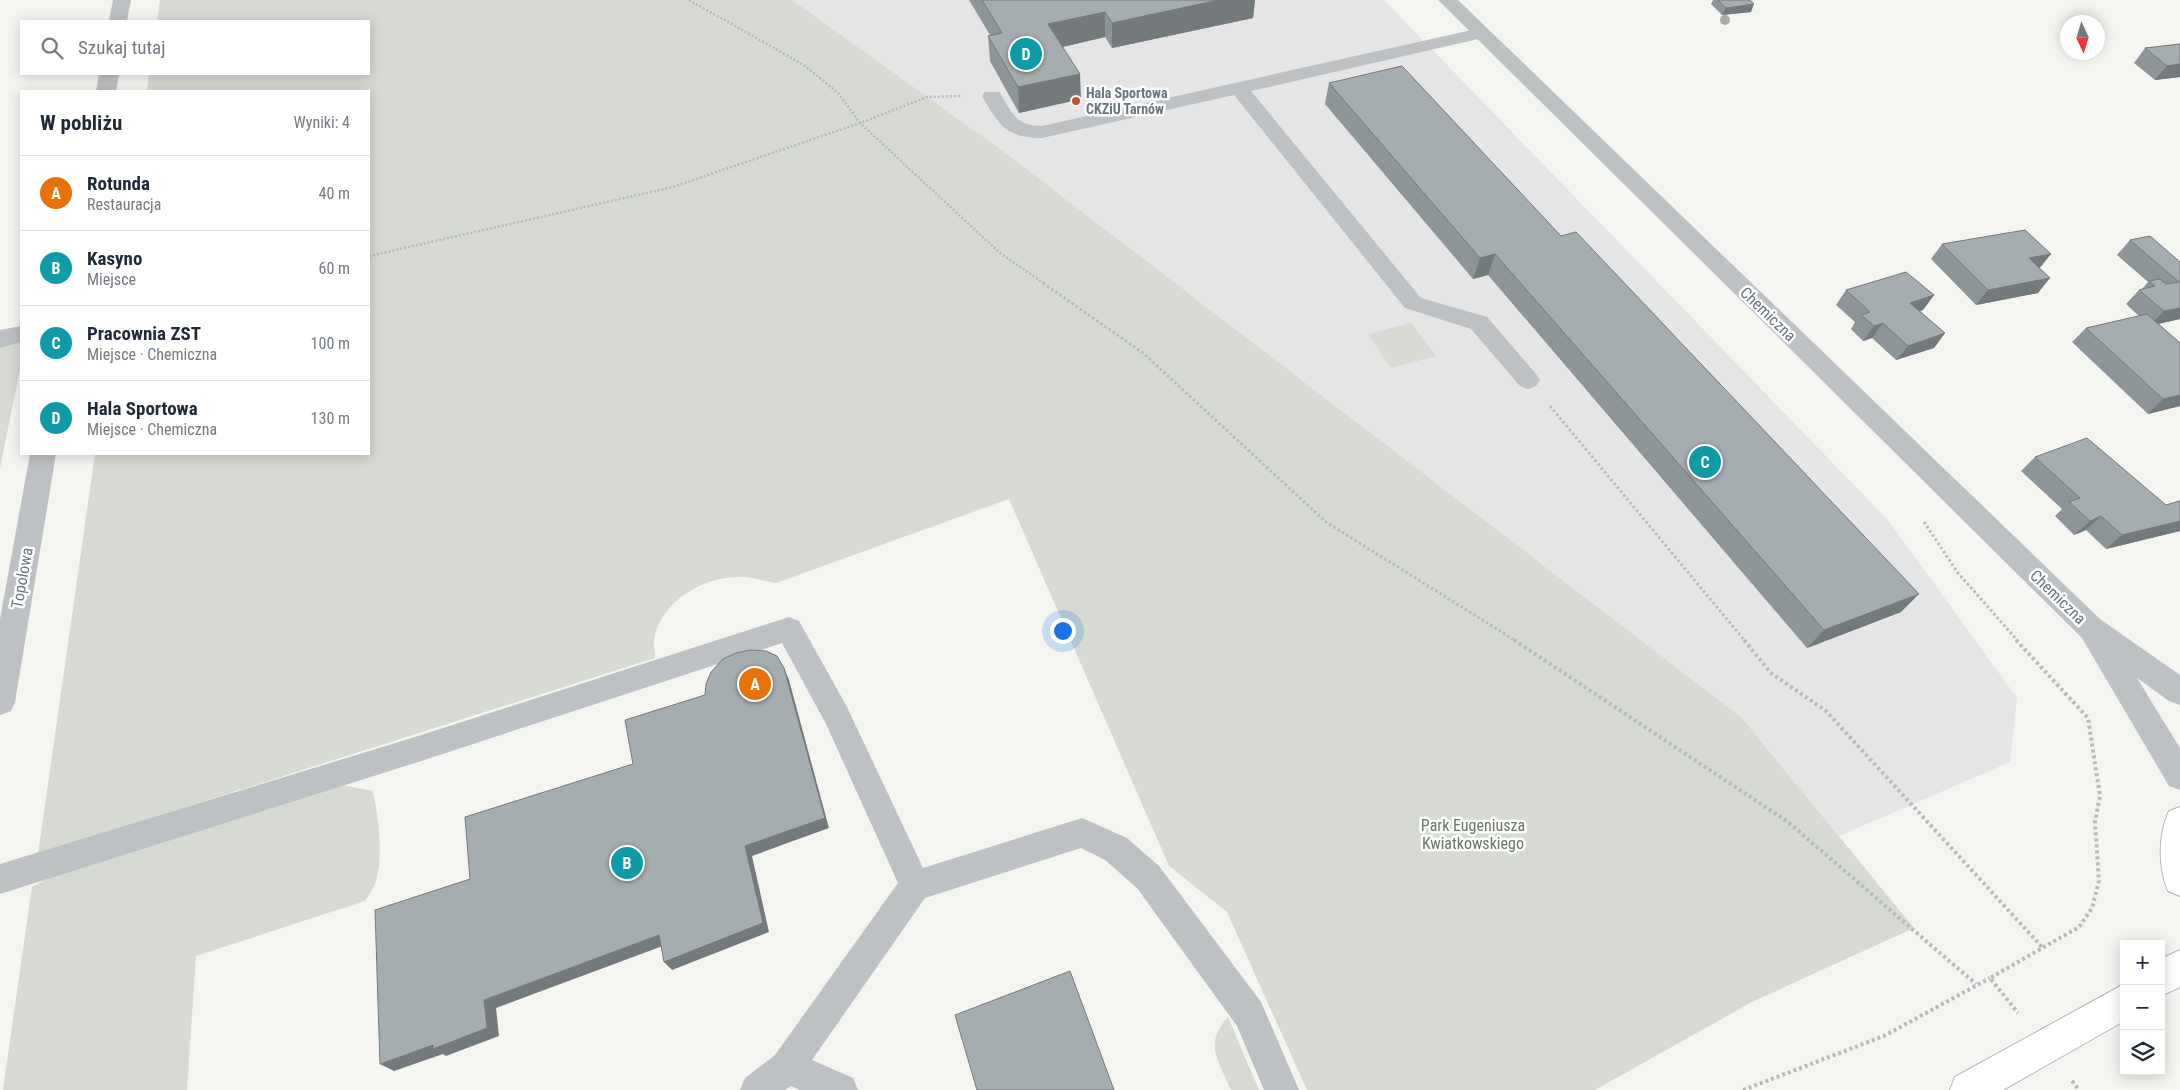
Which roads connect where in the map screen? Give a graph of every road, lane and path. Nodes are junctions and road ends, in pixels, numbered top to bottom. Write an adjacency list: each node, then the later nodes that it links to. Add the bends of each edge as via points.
1 (122, 0): 4 (street)
2 (689, 0): 11 (path, via 804,65 838,93)
3 (1447, 0): 5 (street, Chemiczna)
4 (118, 20)
5 (1481, 33): 7 (lane); 18 (street, Chemiczna)
6 (109, 75): 8 (street)
7 (1239, 88): 9 (lane, via 1042,132 1024,133 1010,125); 15 (lane, via 1413,303 1479,323)
8 (106, 90)
9 (992, 96)
10 (927, 97): 11 (path)
11 (860, 123): 12 (path, via 673,187); 30 (path, via 1000,253 1143,352 1326,522 1494,627 1788,822)
12 (370, 256)
13 (20, 334): 14 (street)
14 (0, 339)
15 (1528, 380): 26 (path, via 1771,673 1826,711)
16 (43, 455): 20 (street, Topolowa)
17 (1958, 572): 26 (path, via 2088,718 2100,796 2095,822 2099,881 2092,908 2079,927)
18 (2090, 628): 19 (street, Chemiczna); 21 (street, Chemiczna)
19 (2180, 692)
20 (1, 695)
21 (2180, 776)
22 (2180, 822): 24 (main road, via 2176,862)
23 (0, 879): 25 (lane, via 790,629 837,716)
24 (2180, 880)
25 (915, 886): 33 (lane); 36 (lane, via 1082,833 1116,849 1148,877 1249,1014)
26 (2042, 948): 29 (path)
27 (2180, 968): 28 (main road)
28 (2165, 976)
29 (1990, 978): 30 (path); 32 (path)
30 (1976, 984): 37 (path, via 1884,1036)
31 (2120, 1003): 38 (main road)
32 (2017, 1011)
33 (787, 1068): 34 (lane); 35 (lane)
34 (757, 1090)
35 (841, 1090)
36 (1282, 1090)
37 (1743, 1090)
38 (1968, 1090)

